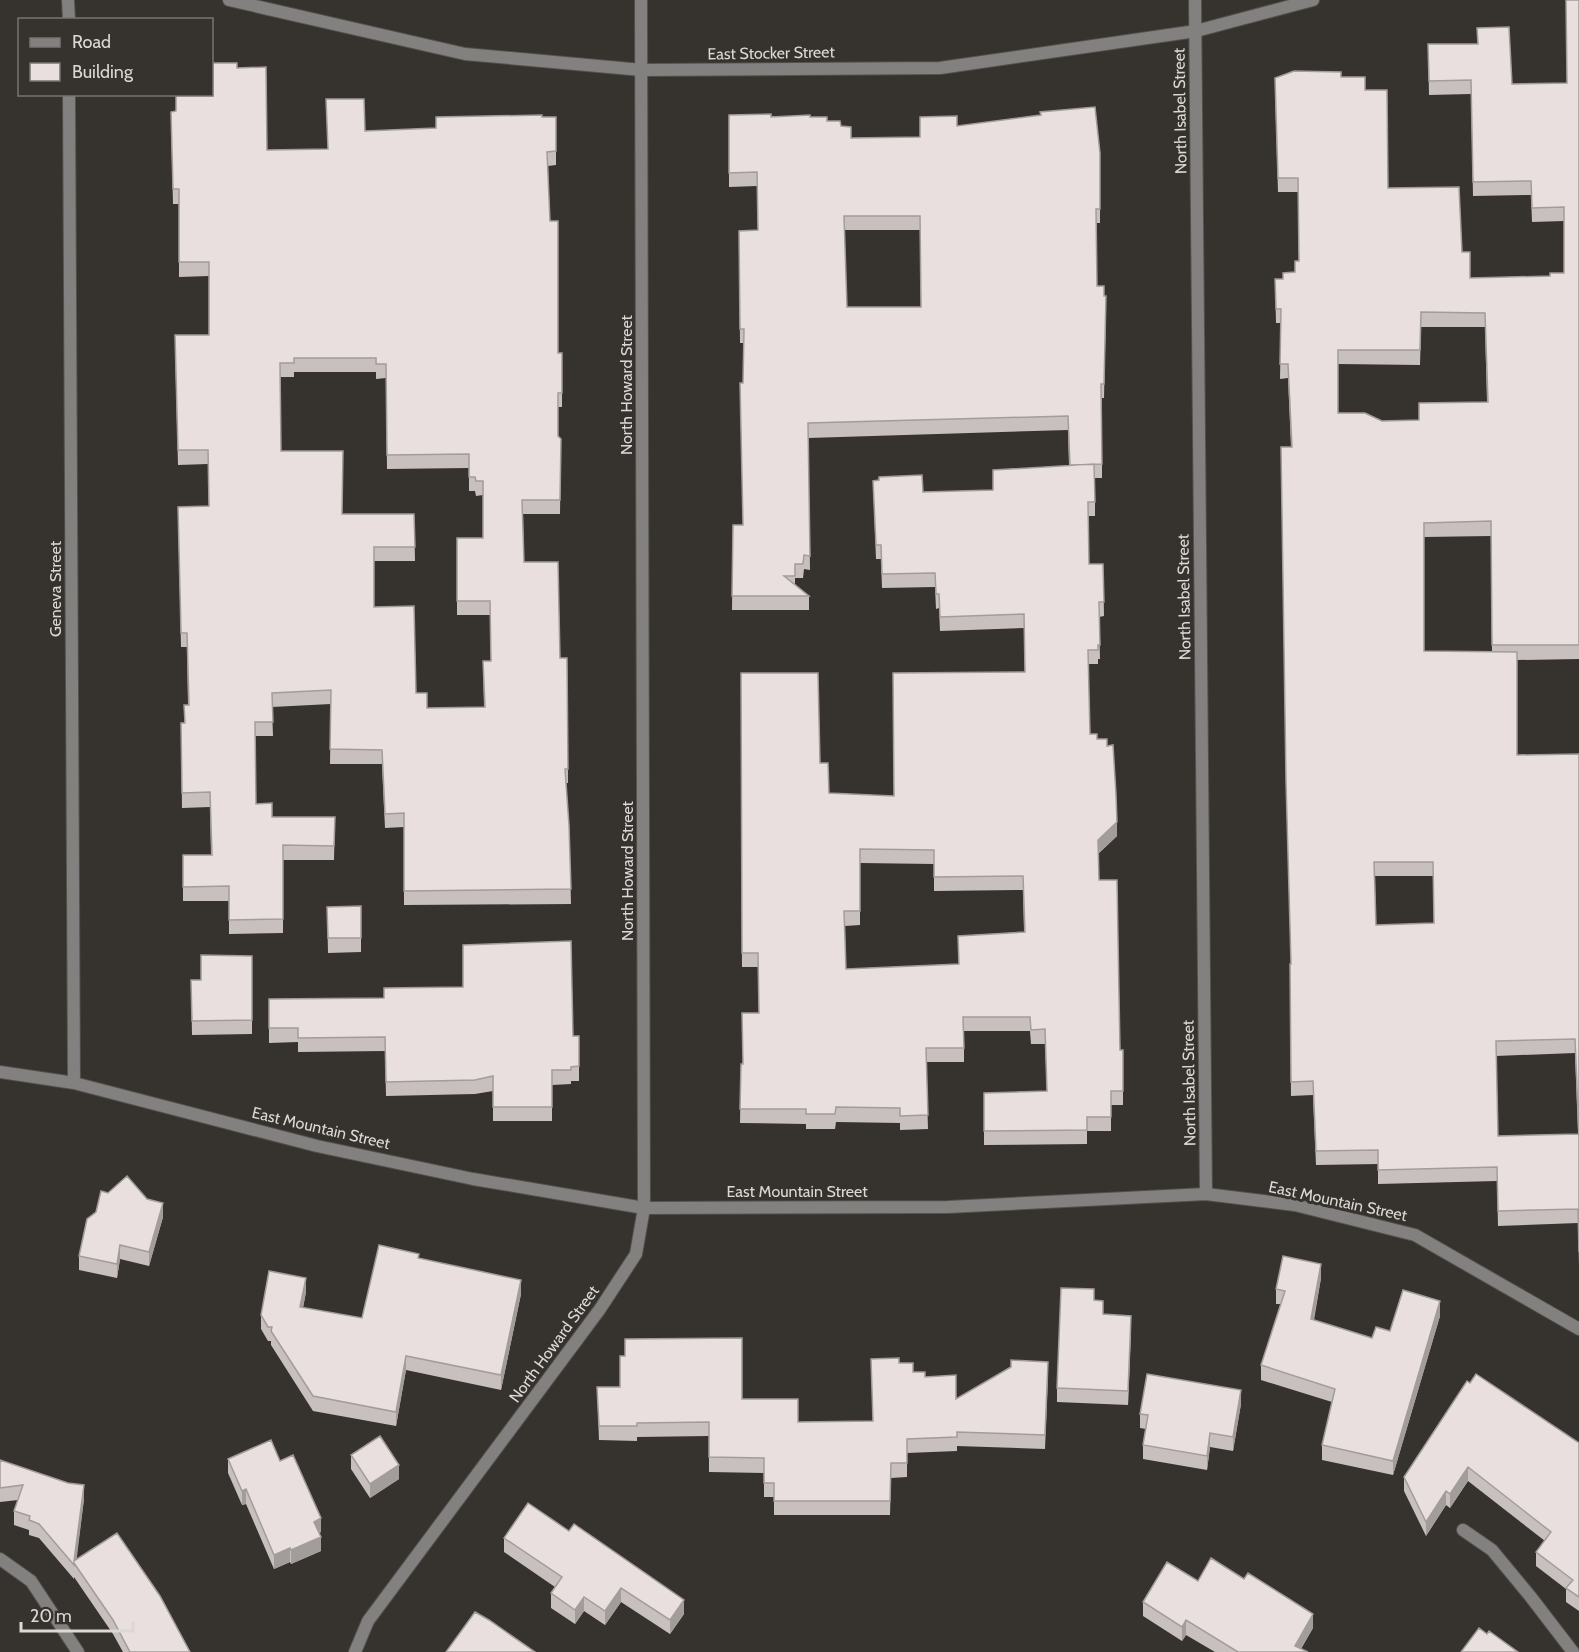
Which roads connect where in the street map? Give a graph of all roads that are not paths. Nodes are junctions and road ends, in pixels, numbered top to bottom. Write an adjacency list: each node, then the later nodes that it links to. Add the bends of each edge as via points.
1 (68, 0): 6 (street)
2 (228, 0): 8 (street, East Stocker Street, via 465,54)
3 (641, 0): 8 (street, North Howard Street)
4 (1195, 0): 7 (street, North Isabel Street)
5 (1313, 0): 7 (street, East Stocker Street)
6 (69, 18)
7 (1196, 31): 8 (street, East Stocker Street, via 940,68); 12 (street, North Isabel Street)
8 (642, 70): 13 (street, North Howard Street)
9 (69, 96): 11 (street, Geneva Street)
10 (0, 1072): 11 (street, East Mountain Street)
11 (74, 1083): 13 (street, East Mountain Street, via 317,1146 473,1179)
12 (1206, 1194): 13 (street, East Mountain Street, via 948,1207); 14 (street, East Mountain Street, via 1295,1205 1415,1235)
13 (644, 1208): 18 (street, North Howard Street, via 636,1254 600,1309 368,1621)
14 (1579, 1329)
15 (1463, 1530): 19 (street, via 1492,1550)
16 (0, 1559): 17 (street, via 31,1581)
17 (78, 1652)
18 (355, 1652)
19 (1573, 1652)

